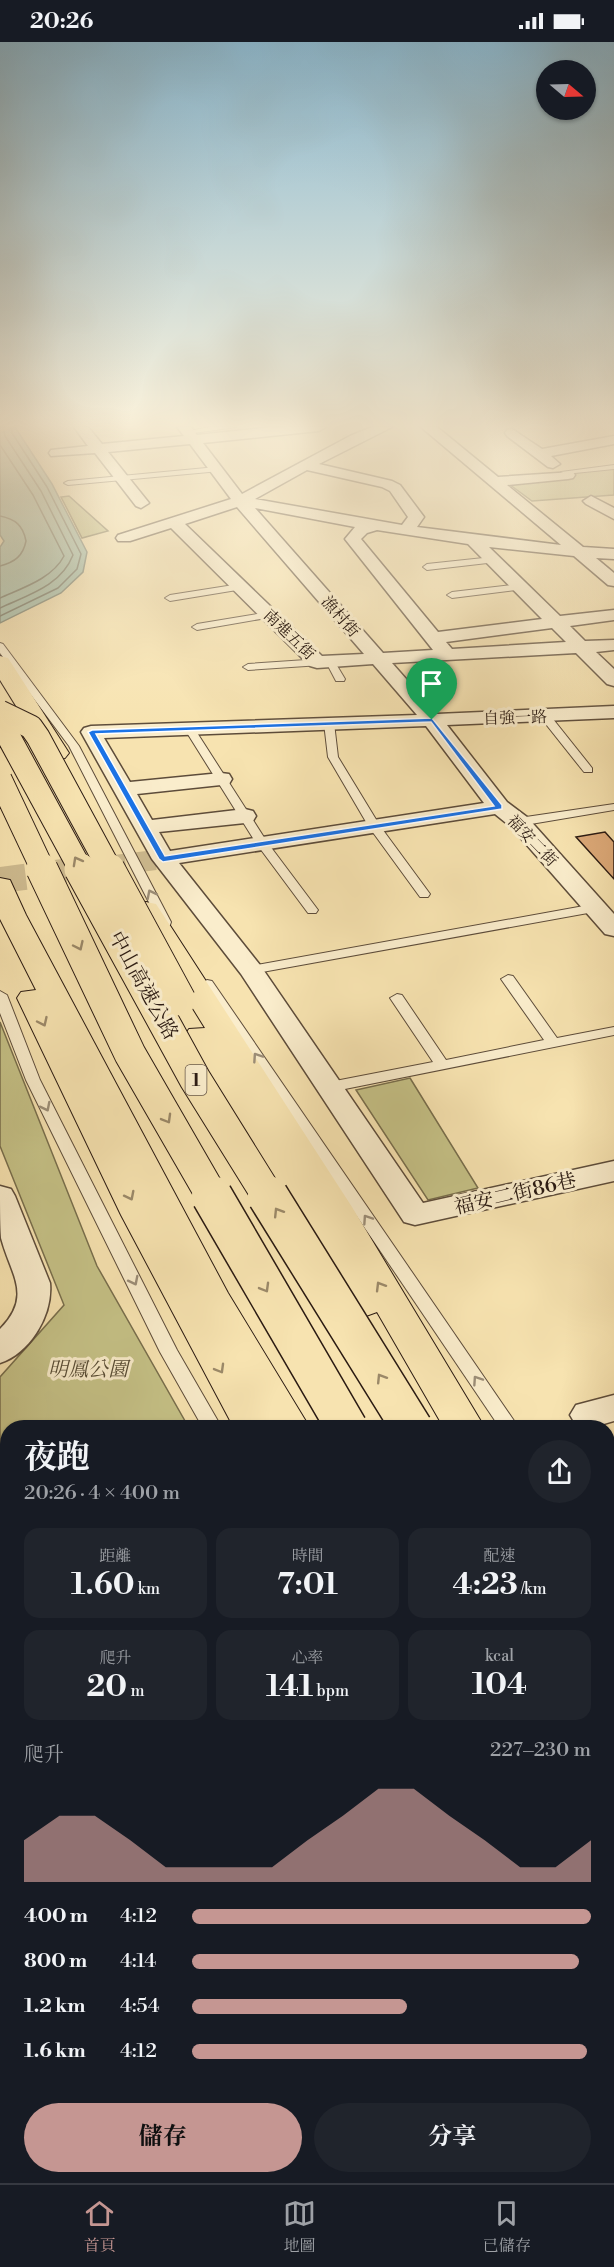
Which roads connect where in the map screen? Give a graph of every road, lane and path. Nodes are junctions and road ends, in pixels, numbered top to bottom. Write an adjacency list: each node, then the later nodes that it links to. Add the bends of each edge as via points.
1 (162, 527): 9 (street)
2 (179, 527): 16 (street, 南進五街)
3 (263, 527): 28 (street, 漁村街)
4 (372, 527): 24 (street, via 360,530 353,539)
5 (380, 527): 8 (street)
6 (409, 527): 8 (street)
7 (549, 527): 11 (street)
8 (404, 531): 10 (street)
9 (124, 538)
10 (474, 541): 11 (street); 13 (street)
11 (579, 552): 12 (street); 15 (street)
12 (614, 554)
13 (493, 560): 14 (lane); 17 (street)
14 (427, 567)
15 (614, 581)
16 (240, 586): 19 (lane); 20 (street, 南進五街)
17 (520, 586): 18 (lane); 22 (street)
18 (452, 595)
19 (170, 598)
20 (269, 615): 23 (lane); 30 (street, 南進五街, via 316,662)
21 (614, 615): 22 (street, 南進五街)
22 (556, 622): 24 (street, 南進五街); 27 (street)
23 (197, 627)
24 (433, 638): 28 (street, 南進五街); 29 (street)
25 (614, 645): 27 (street, 南進五街)
26 (0, 646): 80 (lane, one-way to 26, via 164,921 74,746)
27 (582, 647): 29 (street, 南進五街); 34 (street)
28 (372, 652): 29 (street, 南進五街); 30 (street, 南進五街); 39 (street, 漁村街)
29 (448, 654)
30 (326, 661): 32 (lane); 33 (lane)
31 (0, 663): 79 (highway, one-way to 31, via 339,1216 112,857 53,747)
32 (248, 666)
33 (340, 680)
34 (614, 680)
35 (0, 705): 42 (highway, bridge)
36 (0, 712): 42 (highway, bridge)
37 (614, 712): 38 (street, 自強一路)
38 (545, 716): 39 (street, 自強一路); 44 (lane)
39 (432, 720): 41 (street, 自強一路); 48 (street, 福安二街)
40 (0, 721): 73 (highway, 中山高速公路 / 1, one-way to 40, bridge, via 195,1079)
41 (329, 723): 43 (street, 自強一路); 53 (lane, via 333,756)
42 (31, 727): 73 (highway, bridge, via 267,1155)
43 (189, 728): 46 (lane); 47 (street, 自強一路, via 92,732)
44 (588, 770)
45 (0, 779): 77 (highway, 中山高速公路 / 1, one-way to 77, bridge, via 130,1054)
46 (221, 779): 47 (street); 50 (lane)
47 (124, 789): 52 (street)
48 (499, 807): 51 (street, 福安二街); 53 (street)
49 (614, 807): 51 (lane)
50 (245, 816): 52 (street); 54 (lane)
51 (519, 822): 58 (street, 福安二街)
52 (145, 827): 55 (street)
53 (375, 827): 54 (street); 57 (lane)
54 (262, 843): 55 (street); 59 (lane)
55 (163, 859): 62 (street)
56 (0, 886): 76 (highway, via 212,1297)
57 (424, 894)
58 (595, 908): 60 (street, 福安二街); 62 (lane)
59 (312, 910)
60 (614, 929)
61 (0, 931): 75 (highway, one-way to 75, via 85,1110 211,1353)
62 (251, 970): 69 (street)
63 (508, 979): 67 (lane)
64 (0, 995): 74 (lane, one-way to 74, via 33,1080 169,1352)
65 (397, 998): 68 (lane)
66 (614, 1031): 67 (lane)
67 (553, 1043): 68 (lane)
68 (442, 1065): 69 (lane)
69 (330, 1088): 70 (street, 福安二街86巷, via 415,1215)
70 (614, 1171)
71 (0, 1196): 72 (street, via 36,1297 30,1316)
72 (0, 1350)
73 (419, 1411): 78 (highway)
74 (208, 1420)
75 (250, 1420)
76 (285, 1420)
77 (342, 1420)
78 (437, 1420)
79 (460, 1420)
80 (505, 1420)

